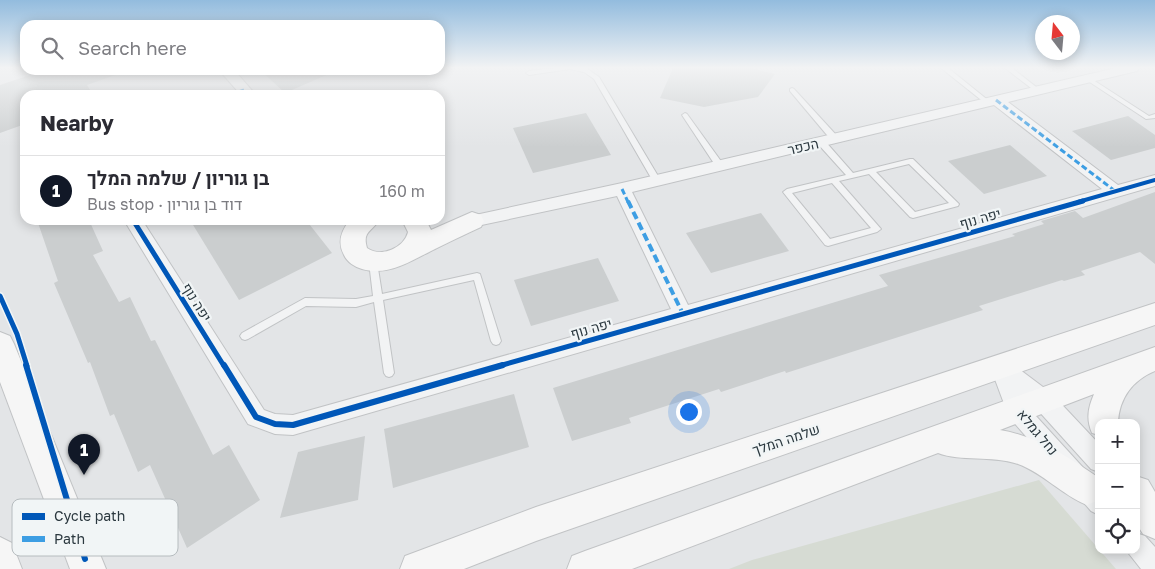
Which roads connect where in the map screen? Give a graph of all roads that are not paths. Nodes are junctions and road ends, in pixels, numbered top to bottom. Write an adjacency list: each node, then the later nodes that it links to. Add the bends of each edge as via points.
1 (607, 95): 15 (lane)
2 (795, 95): 9 (lane)
3 (983, 95): 6 (lane)
4 (1019, 95): 6 (street, הכפר)
5 (1112, 95): 8 (lane, via 1148,118)
6 (992, 101): 9 (street, הכפר); 17 (street)
7 (685, 115): 10 (lane)
8 (1155, 116)
9 (828, 140): 10 (street, הכפר); 12 (lane)
10 (720, 166): 15 (street, הכפר)
11 (871, 171): 11 (lane, via 913,215 955,204 910,161); 12 (lane)
12 (852, 176): 13 (lane)
13 (834, 180): 13 (lane, via 787,192 828,243 877,229)
14 (1155, 180): 17 (street, יפה נוף)
15 (657, 181): 16 (street, הכפר)
16 (622, 190): 19 (street, הכפר); 26 (street)
17 (1115, 191): 26 (street, יפה נוף)
18 (445, 219): 19 (street, הכפר)
19 (472, 221): 23 (street, הכפר)
20 (136, 225): 26 (street, יפה נוף, via 256,417 275,424 292,425)
21 (357, 225): 24 (street, via 352,245 356,253)
22 (420, 225): 23 (street, via 420,237)
23 (413, 249): 24 (street, via 391,260)
24 (373, 262): 25 (lane)
25 (379, 298): 28 (lane, via 356,303 305,302); 29 (lane, via 477,276); 33 (lane)
26 (683, 314)
27 (1155, 314): 32 (street, שלמה המלך)
28 (245, 336)
29 (496, 341)
30 (0, 344): 39 (street)
31 (1145, 362): 34 (street); 35 (street, via 1118,380 1108,396)
32 (1000, 366): 34 (street, נחל גמלא); 46 (street, שלמה המלך, via 536,524)
33 (389, 373)
34 (1030, 405): 36 (street); 37 (street, נחל גמלא); 37 (street, נחל גמלא)
35 (1104, 419)
36 (929, 442): 37 (street, via 1002,444 1026,450); 47 (street)
37 (1095, 484)
38 (1140, 498): 41 (street)
39 (62, 499)
40 (1140, 506): 41 (street)
41 (1155, 522)
42 (1140, 549): 44 (street)
43 (0, 555): 45 (street)
44 (1155, 566)
45 (4, 569)
46 (418, 569)
47 (585, 569)

